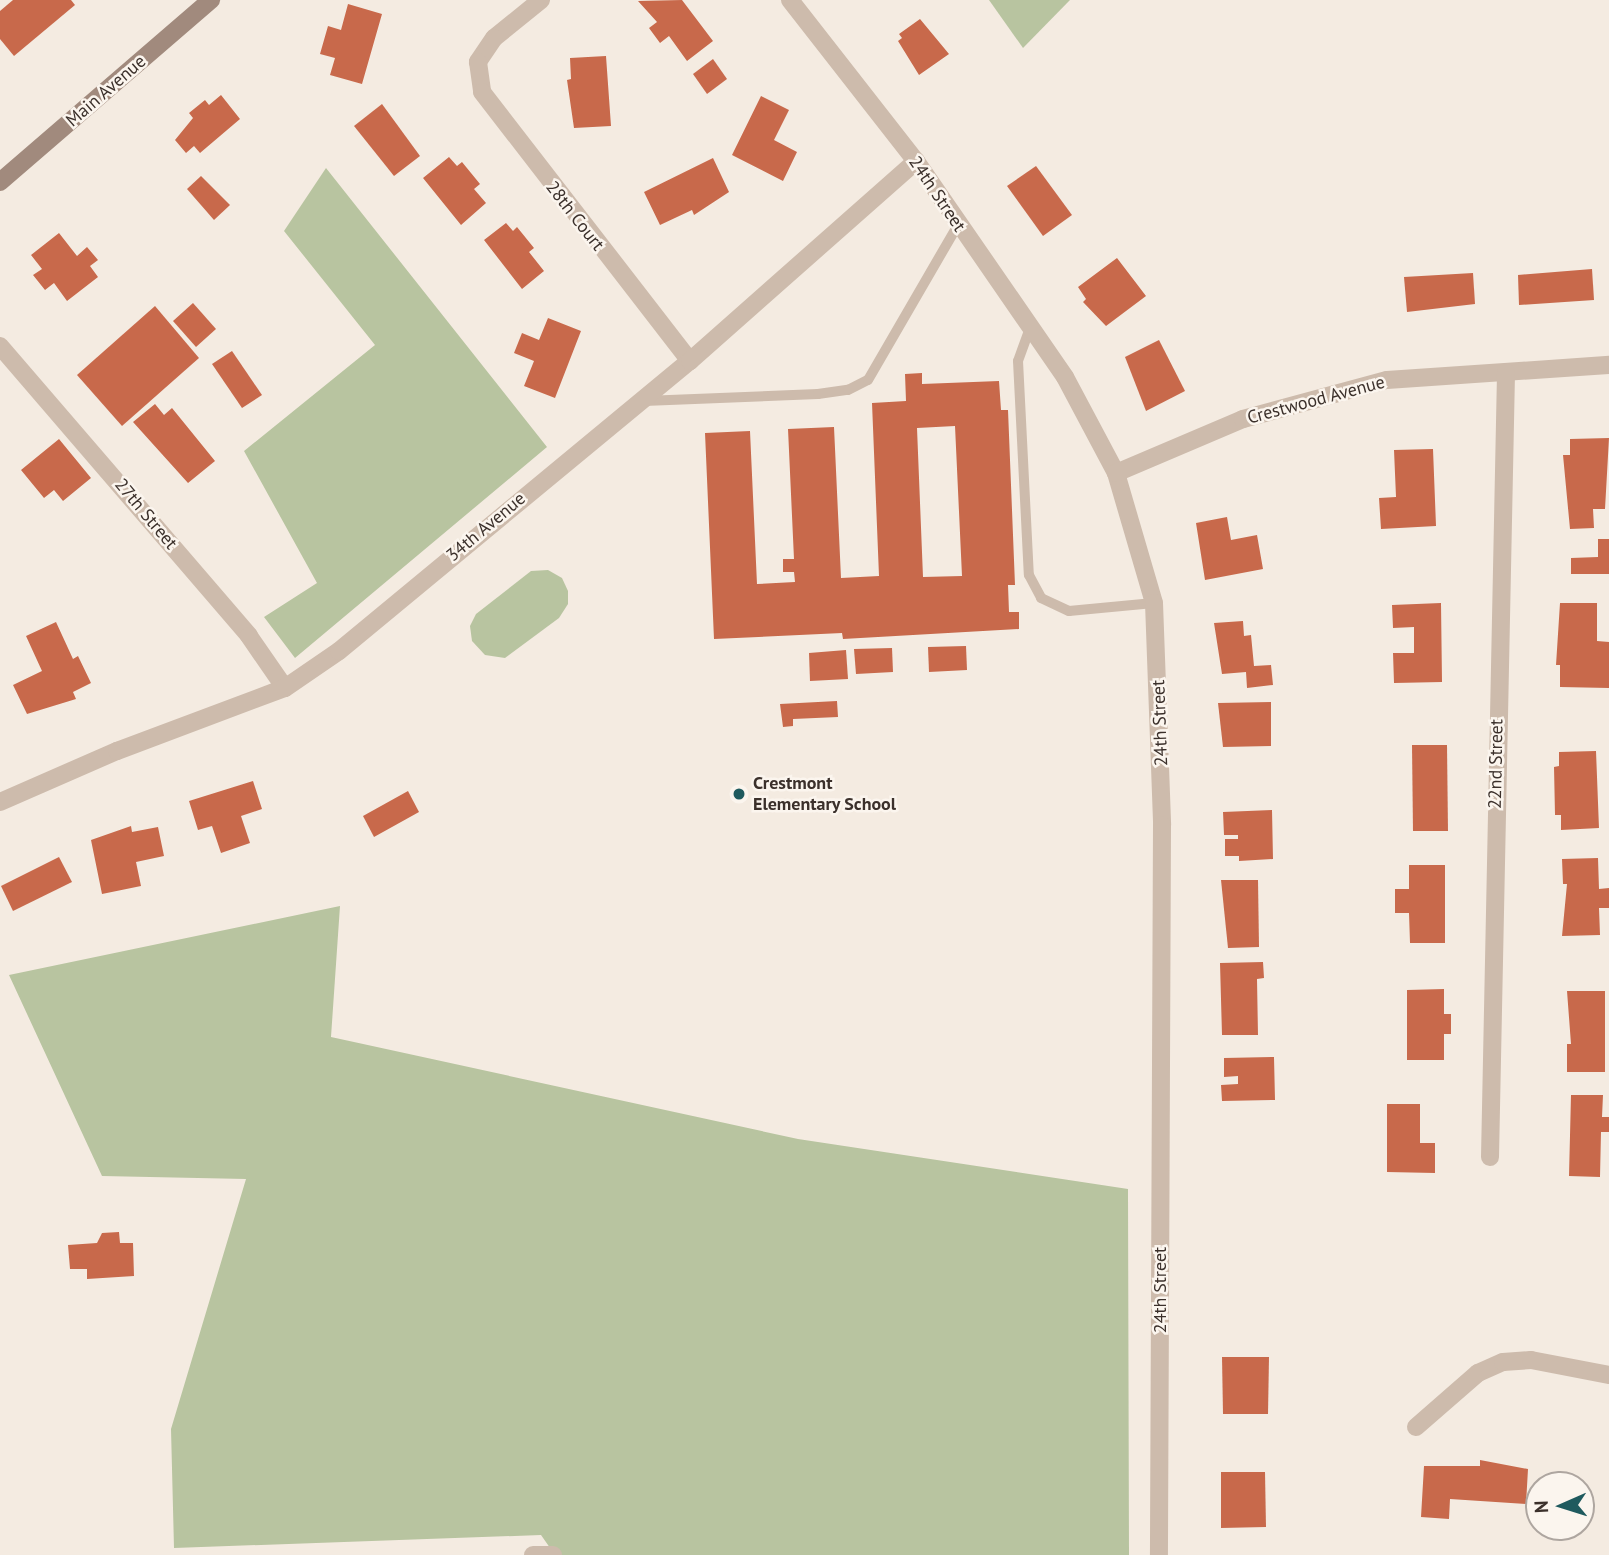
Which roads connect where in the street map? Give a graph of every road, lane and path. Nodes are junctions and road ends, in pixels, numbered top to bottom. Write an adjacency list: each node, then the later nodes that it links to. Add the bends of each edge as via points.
1 (211, 0): 5 (main road, Main Avenue)
2 (541, 0): 9 (street, 28th Court, via 494,38 478,62 482,93)
3 (790, 0): 4 (street, 24th Street)
4 (916, 161): 6 (street, 24th Street); 9 (street, 34th Avenue)
5 (0, 182)
6 (958, 225): 7 (street, 24th Street); 12 (lane, via 868,380 848,390 818,394)
7 (1030, 328): 13 (street, 24th Street, via 1065,377); 14 (lane, via 1018,361 1029,575 1041,598 1069,611)
8 (0, 346): 15 (street, 27th Street, via 240,625)
9 (690, 361): 12 (street, 34th Avenue)
10 (1609, 365): 11 (street, Crestwood Avenue)
11 (1506, 372): 13 (street, Crestwood Avenue, via 1387,380 1303,400 1243,419); 17 (street, 22nd Street)
12 (640, 401): 15 (street, 34th Avenue, via 339,651)
13 (1116, 473): 14 (street, 24th Street)
14 (1154, 603): 22 (street, 24th Street, via 1162,825)
15 (285, 688): 16 (street, 34th Avenue, via 117,751)
16 (0, 802)
17 (1490, 1157)
18 (1609, 1375): 19 (street, via 1531,1360 1503,1362 1478,1373)
19 (1416, 1427)
20 (533, 1555): 21 (street)
21 (553, 1555)
22 (1159, 1555)

